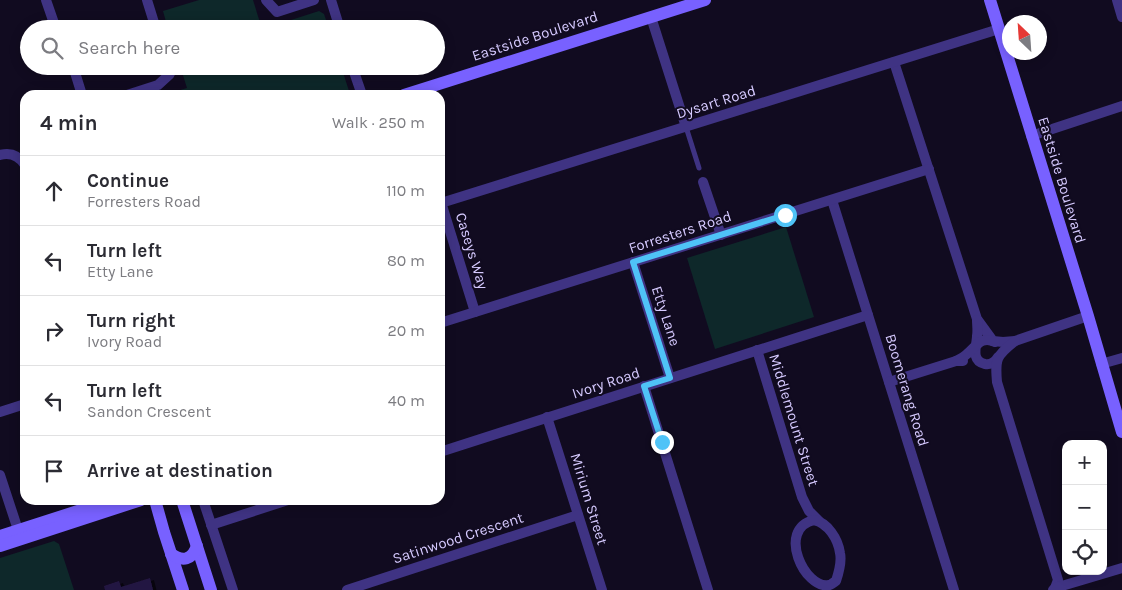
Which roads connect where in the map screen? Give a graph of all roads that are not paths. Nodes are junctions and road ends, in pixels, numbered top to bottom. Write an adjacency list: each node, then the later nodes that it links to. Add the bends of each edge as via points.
1 (46, 0): 11 (street)
2 (147, 0): 12 (street)
3 (266, 0): 4 (street, via 277,12)
4 (314, 0)
5 (331, 0): 13 (street)
6 (705, 0): 9 (street, Eastside Boulevard)
7 (990, 0): 14 (street, Eastside Boulevard)
8 (1117, 0): 10 (street)
9 (651, 17): 22 (street, Eastside Boulevard); 24 (street)
10 (1122, 17)
11 (53, 20)
12 (153, 20)
13 (337, 20)
14 (999, 29): 15 (street, Dysart Road); 25 (street, Eastside Boulevard)
15 (894, 62): 24 (street, Dysart Road); 29 (street)
16 (76, 75): 19 (street)
17 (169, 75): 20 (street, via 158,85)
18 (355, 75): 21 (street)
19 (80, 90)
20 (142, 90)
21 (360, 90)
22 (422, 90)
23 (1122, 106): 25 (street)
24 (686, 127): 28 (lane); 31 (street, Dysart Road)
25 (1031, 136): 38 (street, Eastside Boulevard)
26 (0, 155): 27 (street, via 10,154)
27 (20, 158)
28 (699, 168)
29 (929, 169): 32 (street, Forresters Road); 39 (street)
30 (704, 182): 34 (street)
31 (445, 200)
32 (832, 200): 34 (street, Forresters Road); 37 (street, Boomerang Road)
33 (445, 214): 36 (street, Caseys Way)
34 (721, 235): 35 (street, Forresters Road)
35 (633, 262): 36 (street, Forresters Road); 50 (street, Etty Lane)
36 (475, 312): 40 (street, Forresters Road)
37 (868, 315): 44 (street, Ivory Road); 51 (street, Boomerang Road)
38 (1088, 316): 42 (street); 49 (street, Eastside Boulevard)
39 (977, 320): 41 (street); 43 (street)
40 (445, 321)
41 (992, 341): 42 (street); 43 (street, via 982,340); 45 (street, via 999,348)
42 (1014, 342): 45 (street)
43 (976, 346): 47 (street); 48 (street, via 975,354)
44 (757, 350): 50 (street, Ivory Road); 61 (street, Middlemount Street)
45 (998, 357): 48 (street, via 990,364); 52 (street)
46 (1122, 358): 49 (street)
47 (956, 361): 48 (street); 51 (street)
48 (981, 363): 52 (street)
49 (1102, 367): 55 (street, Eastside Boulevard); 58 (street, Eastside Boulevard)
50 (670, 378): 53 (street, Ivory Road)
51 (889, 382): 87 (street, Boomerang Road)
52 (997, 382): 80 (street, via 1058,580)
53 (644, 386): 57 (street, Ivory Road); 86 (street)
54 (20, 406): 56 (street)
55 (1122, 408)
56 (0, 412)
57 (548, 417): 59 (street, Ivory Road); 68 (street, Mirium Street)
58 (1122, 432)
59 (445, 450)
60 (0, 475): 72 (street)
61 (802, 497): 69 (street, Middlemount Street); 71 (street, Middlemount Street, via 803,514)
62 (99, 505): 72 (street)
63 (124, 505): 72 (street)
64 (156, 505): 76 (street)
65 (184, 505): 75 (street)
66 (205, 505): 70 (street)
67 (272, 505): 70 (street)
68 (578, 515): 84 (street, Satinwood Crescent); 85 (street, Mirium Street)
69 (819, 521): 71 (street, via 808,522); 78 (street, Middlemount Street, via 838,544 841,561)
70 (211, 524): 83 (street)
71 (799, 530): 79 (street, Middlemount Street, via 796,554 800,564 812,579)
72 (20, 535): 73 (street); 74 (street)
73 (0, 536)
74 (0, 546)
75 (197, 546): 76 (street, via 192,556 184,559); 82 (street)
76 (171, 554): 81 (street)
77 (1122, 568): 80 (street)
78 (837, 586): 79 (street)
79 (825, 588)
80 (1054, 589)
81 (183, 590)
82 (212, 590)
83 (233, 590)
84 (347, 590)
85 (602, 590)
86 (708, 590)
87 (954, 590)

